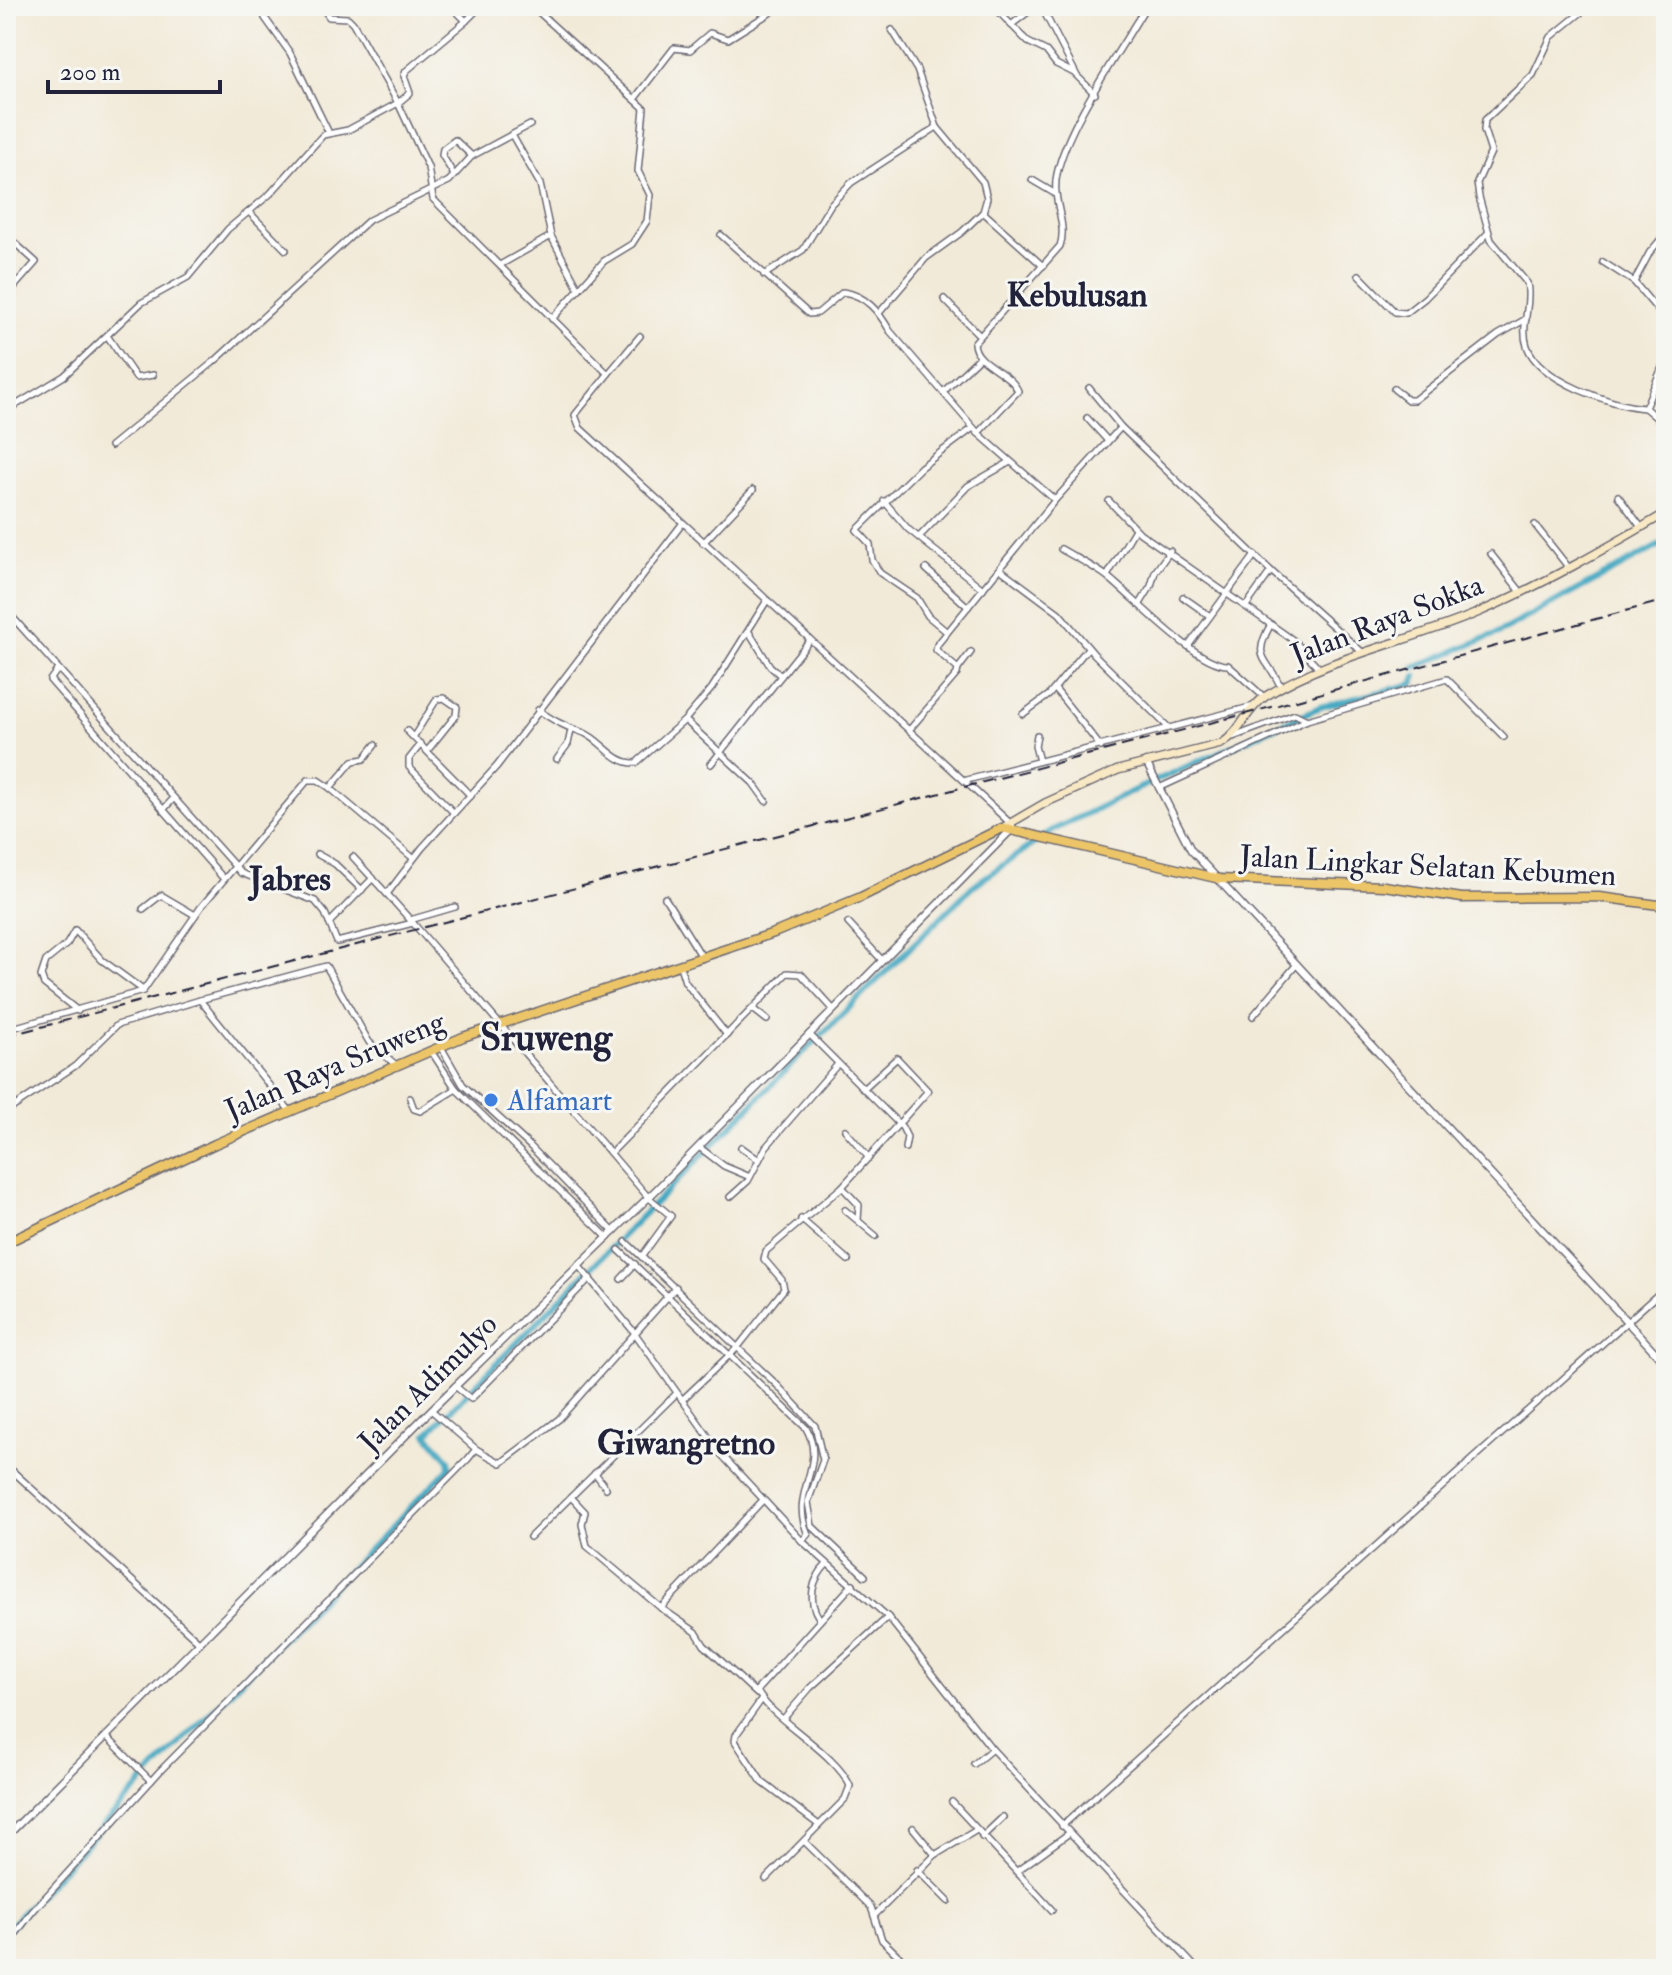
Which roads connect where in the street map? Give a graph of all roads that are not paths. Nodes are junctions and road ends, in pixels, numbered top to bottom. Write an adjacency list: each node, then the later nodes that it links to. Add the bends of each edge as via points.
1 (321, 6): 17 (street, via 329,17 348,18 357,28)
2 (451, 6): 11 (street)
3 (481, 6): 11 (street)
4 (532, 6): 16 (street)
5 (781, 6): 16 (street, via 728,39 710,33 690,50 674,48)
6 (993, 6): 12 (street)
7 (1039, 6): 12 (street); 14 (street)
8 (1146, 6): 15 (street)
9 (1589, 6): 29 (street, via 1551,37 1533,75 1485,120 1491,155 1477,183)
10 (265, 18): 20 (street, via 290,53)
11 (466, 21): 17 (street, via 404,74 410,93)
12 (1011, 25): 14 (street)
13 (892, 30): 19 (street, via 917,70)
14 (1077, 75): 15 (street)
15 (1095, 94): 26 (street, via 1063,157)
16 (636, 97): 41 (street, via 644,108 638,171 650,195 647,221 632,244 604,261)
17 (398, 103): 20 (street, via 348,130); 25 (street, via 428,167)
18 (530, 125): 21 (street)
19 (937, 127): 28 (street, via 981,179 986,191); 38 (street, via 851,183 831,204 803,250)
20 (328, 131): 27 (street)
21 (512, 135): 22 (street); 33 (street, via 540,184)
22 (472, 156): 23 (street); 23 (street, via 455,140 443,149)
23 (455, 176): 25 (street)
24 (1032, 180): 26 (street)
25 (431, 191): 36 (street); 65 (street, via 369,220 216,360)
26 (1054, 193): 37 (street, via 1063,238)
27 (249, 212): 34 (street); 50 (street, via 188,277 141,303)
28 (983, 212): 37 (street); 44 (street, via 926,258)
29 (1488, 233): 39 (street, via 1406,313 1395,312); 46 (street, via 1527,283)
30 (1666, 233): 40 (street)
31 (6, 235): 42 (street, via 36,262)
32 (721, 235): 38 (street)
33 (551, 236): 36 (street); 41 (street)
34 (286, 250)
35 (1603, 262): 40 (street)
36 (500, 265): 45 (street)
37 (1043, 266): 48 (street)
38 (764, 275): 44 (street, via 809,314 818,313 843,292)
39 (1359, 275)
40 (1634, 282): 47 (street)
41 (579, 289): 45 (street)
42 (6, 296)
43 (944, 299): 48 (street)
44 (880, 312): 57 (street)
45 (552, 319): 53 (street)
46 (1526, 319): 56 (street, via 1414,400); 58 (street, via 1527,345 1549,370 1599,399)
47 (1666, 320)
48 (979, 335): 51 (street, via 974,346)
49 (640, 336): 53 (street)
50 (108, 337): 54 (street, via 137,379); 59 (street, via 64,376)
51 (980, 357): 57 (street); 63 (street, via 1018,391)
52 (1666, 358): 58 (street)
53 (608, 374): 73 (street, via 577,412 575,422)
54 (153, 375)
55 (1089, 388): 62 (street)
56 (1394, 389)
57 (943, 392): 63 (street)
58 (1645, 408): 61 (street)
59 (6, 411)
60 (1087, 418): 64 (street)
61 (1666, 426)
62 (1121, 427): 64 (street); 82 (street)
63 (976, 431): 66 (street); 70 (street, via 921,467)
64 (1108, 441): 69 (street)
65 (111, 446)
66 (1010, 462): 69 (street); 77 (street, via 968,486)
67 (753, 490): 78 (street)
68 (1618, 496): 75 (street)
69 (1055, 500): 85 (street)
70 (884, 501): 77 (street); 100 (street, via 858,532 870,544 880,573 917,598)
71 (1109, 501): 76 (street)
72 (1666, 513): 75 (main road, Jalan Raya Sokka)
73 (682, 524): 78 (street); 114 (street)
74 (1535, 525): 83 (street)
75 (1641, 528): 83 (main road, Jalan Raya Sokka)
76 (1135, 529): 80 (street); 87 (street)
77 (919, 537): 88 (street)
78 (703, 543): 92 (street)
79 (1061, 549): 87 (street)
80 (1170, 551): 89 (street); 93 (street)
81 (1491, 554): 90 (street)
82 (1255, 555): 86 (street); 89 (street)
83 (1569, 568): 90 (main road, Jalan Raya Sokka)
84 (926, 569): 95 (street)
85 (1000, 569): 88 (street); 103 (street, via 1059,613)
86 (1271, 571): 94 (street); 104 (street)
87 (1107, 576): 93 (street)
88 (983, 589): 95 (street)
89 (1227, 592): 94 (street); 97 (street)
90 (1521, 592): 104 (main road, Jalan Raya Sokka, via 1475,614)
91 (1183, 597): 97 (street)
92 (766, 602): 99 (street); 101 (street)
93 (1140, 604): 102 (street)
94 (1246, 606): 98 (street)
95 (968, 607): 100 (street)
96 (6, 610): 106 (street)
97 (1210, 616): 102 (street)
98 (1271, 624): 108 (street); 110 (street, via 1261,652)
99 (749, 632): 109 (street); 117 (street)
100 (947, 632): 107 (street, via 936,650)
101 (809, 641): 109 (street); 119 (street)
102 (1189, 645): 112 (street, via 1214,664 1228,665)
103 (1088, 648): 111 (street); 118 (street)
104 (1361, 651): 108 (main road, Jalan Raya Sokka)
105 (971, 652): 107 (street)
106 (58, 669): 137 (street); 139 (street, via 50,680)
107 (958, 669): 119 (street)
108 (1320, 669): 110 (main road, Jalan Raya Sokka)
109 (781, 676): 130 (street)
110 (1281, 688): 112 (main road, Jalan Raya Sokka)
111 (1055, 689): 115 (street); 128 (street)
112 (1264, 697): 113 (main road, Jalan Raya Sokka)
113 (1255, 705): 118 (street); 124 (main road, Jalan Raya Sokka)
114 (538, 710): 120 (street); 140 (street)
115 (1023, 714)
116 (1303, 717): 124 (street); 125 (street, via 1447,679); 136 (street)
117 (685, 720): 120 (street, via 636,763 627,763); 130 (street)
118 (1169, 728): 128 (street)
119 (910, 729): 135 (street)
120 (571, 730): 131 (street)
121 (407, 731): 123 (street)
122 (1037, 735): 132 (street)
123 (414, 736): 126 (street); 129 (street, via 437,699 457,707)
124 (1232, 737): 133 (main road, via 1212,747)
125 (1504, 737)
126 (421, 744): 129 (street); 144 (street, via 409,767)
127 (375, 745): 138 (street)
128 (1101, 747): 132 (street)
129 (428, 750): 140 (street)
130 (719, 754): 134 (street); 142 (street)
131 (557, 759)
132 (1039, 761): 135 (street)
133 (1146, 762): 136 (street); 145 (main road, via 1080,786)
134 (711, 764)
135 (966, 780): 145 (street)
136 (1156, 783): 152 (street, via 1186,842)
137 (161, 784): 139 (street); 141 (street)
138 (330, 788): 148 (street); 149 (street, via 312,778 302,784)
139 (150, 794): 143 (street)
140 (471, 796): 144 (street)
141 (174, 798): 143 (street); 149 (street)
142 (766, 801)
143 (163, 810): 151 (street)
144 (454, 813): 148 (street)
145 (1008, 826): 152 (highway, Jalan Lingkar Selatan Kebumen); 163 (highway, Jalan Raya Sruweng, via 851,902); 164 (street, Jalan Adimulyo)
146 (317, 854): 153 (street)
147 (353, 857): 150 (street)
148 (413, 858): 154 (street)
149 (235, 868): 151 (street); 161 (street, via 248,879 309,897)
150 (373, 878): 153 (street); 154 (street)
151 (224, 879): 159 (street)
152 (1220, 879): 156 (highway, Jalan Lingkar Selatan Kebumen, via 1384,886 1462,898 1590,897); 165 (street)
153 (362, 890): 161 (street)
154 (387, 894): 160 (street)
155 (665, 898): 163 (street)
156 (1666, 906)
157 (455, 907): 160 (street)
158 (143, 909): 159 (street, via 161,895)
159 (195, 915): 167 (street)
160 (411, 921): 161 (street, via 341,943); 174 (street)
161 (329, 923)
162 (848, 923): 164 (street)
163 (702, 957): 166 (highway, Jalan Raya Sruweng)
164 (881, 959): 170 (street, Jalan Adimulyo)
165 (1297, 964): 172 (street); 219 (street)
166 (680, 966): 174 (highway, Jalan Raya Sruweng); 176 (street, via 685,982)
167 (143, 991): 171 (street); 171 (street, via 102,960 75,930 46,961 41,976)
168 (200, 1000): 181 (street, via 326,966 372,1048); 185 (street); 186 (street, via 117,1025 81,1061)
169 (753, 1009): 170 (street, via 794,971); 173 (street); 176 (street)
170 (833, 1009): 177 (street, Jalan Adimulyo)
171 (78, 1011): 175 (street)
172 (1253, 1016)
173 (767, 1020)
174 (498, 1024): 178 (highway, Jalan Raya Sruweng); 194 (street)
175 (16, 1027)
176 (727, 1035): 194 (street)
177 (810, 1035): 180 (street); 191 (street, Jalan Adimulyo)
178 (441, 1046): 179 (highway, Jalan Raya Sruweng); 189 (street, via 463,1085)
179 (431, 1051): 181 (highway, Jalan Raya Sruweng); 182 (street)
180 (838, 1064): 183 (street); 196 (street)
181 (397, 1066): 185 (highway, Jalan Raya Sruweng)
182 (456, 1089): 184 (street, via 420,1111); 193 (street)
183 (863, 1089): 187 (street); 187 (street, via 899,1058 928,1091)
184 (410, 1098)
185 (290, 1111): 207 (highway, Jalan Raya Sruweng)
186 (6, 1112)
187 (900, 1125): 192 (street, via 907,1137); 195 (street)
188 (845, 1130): 195 (street)
189 (530, 1146): 193 (street); 204 (street)
190 (741, 1147): 196 (street)
191 (701, 1148): 197 (street); 200 (street, Jalan Adimulyo)
192 (905, 1148)
193 (523, 1152): 206 (street)
194 (611, 1153): 200 (street)
195 (869, 1158): 198 (street)
196 (759, 1160): 197 (street)
197 (750, 1177): 199 (street)
198 (842, 1187): 202 (street); 203 (street, via 859,1205)
199 (730, 1197)
200 (650, 1199): 204 (street, Jalan Adimulyo); 210 (street, via 671,1216)
201 (845, 1210): 203 (street)
202 (801, 1219): 211 (street); 221 (street, via 764,1256 785,1287)
203 (858, 1220): 205 (street)
204 (614, 1232): 206 (street, Jalan Adimulyo)
205 (876, 1236)
206 (608, 1238): 213 (street, Jalan Adimulyo)
207 (7, 1240)
208 (626, 1242): 210 (street)
209 (619, 1250): 212 (street)
210 (642, 1256): 216 (street)
211 (848, 1260)
212 (635, 1264): 215 (street); 218 (street)
213 (578, 1265): 214 (street); 225 (street, Jalan Adimulyo)
214 (587, 1275): 220 (street); 225 (street, via 468,1399)
215 (621, 1279)
216 (676, 1287): 218 (street); 221 (street)
217 (1666, 1287): 219 (street)
218 (668, 1296): 220 (street); 222 (street)
219 (1626, 1321): 223 (street); 262 (street)
220 (634, 1332): 227 (street); 232 (street, via 544,1434 501,1463)
221 (738, 1347): 222 (street); 224 (street)
222 (730, 1355): 226 (street); 228 (street)
223 (1666, 1364)
224 (777, 1385): 226 (street); 230 (street)
225 (455, 1386): 229 (street, Jalan Adimulyo)
226 (771, 1392): 231 (street)
227 (677, 1393): 228 (street); 236 (street)
228 (682, 1400): 239 (street)
229 (431, 1410): 232 (street); 252 (street, Jalan Adimulyo)
230 (819, 1432): 231 (street); 235 (street)
231 (811, 1435): 234 (street)
232 (476, 1449): 258 (street)
233 (6, 1465): 252 (street)
234 (814, 1465): 235 (street); 241 (street)
235 (821, 1468): 240 (street)
236 (595, 1473): 237 (street); 238 (street)
237 (606, 1488)
238 (571, 1497): 244 (street); 249 (street, via 585,1512 587,1546)
239 (763, 1500): 245 (street); 249 (street)
240 (808, 1502): 241 (street); 242 (street)
241 (800, 1504): 243 (street)
242 (814, 1530): 243 (street); 247 (street)
243 (808, 1534): 245 (street)
244 (530, 1537)
245 (802, 1541): 246 (street)
246 (827, 1564): 248 (street); 251 (street, via 813,1582)
247 (865, 1576)
248 (853, 1584): 250 (street); 251 (street)
249 (661, 1608): 253 (street, via 696,1632)
250 (888, 1617): 254 (street); 256 (street)
251 (819, 1618): 253 (street, via 762,1682)
252 (200, 1643): 255 (street, Jalan Adimulyo)
253 (760, 1696): 254 (street); 261 (street, via 735,1741 762,1782)
254 (784, 1718): 261 (street, via 849,1782 845,1799)
255 (107, 1737): 258 (street); 266 (street, Jalan Adimulyo)
256 (992, 1749): 257 (street); 262 (street)
257 (974, 1764)
258 (150, 1781): 276 (street)
259 (952, 1802): 264 (street)
260 (1003, 1817): 267 (street)
261 (819, 1825): 268 (street)
262 (1062, 1826): 265 (street)
263 (913, 1828): 269 (street)
264 (975, 1831): 267 (street); 269 (street)
265 (1069, 1834): 271 (street); 278 (street)
266 (6, 1837)
267 (982, 1837): 271 (street)
268 (804, 1841): 272 (street); 275 (street)
269 (935, 1855): 270 (street)
270 (917, 1870): 273 (street); 275 (street)
271 (1017, 1871): 274 (street)
272 (766, 1879)
273 (948, 1901)
274 (1052, 1910)
275 (875, 1915): 277 (street, via 882,1940)
276 (6, 1947)
277 (912, 1969)
278 (1197, 1969)

